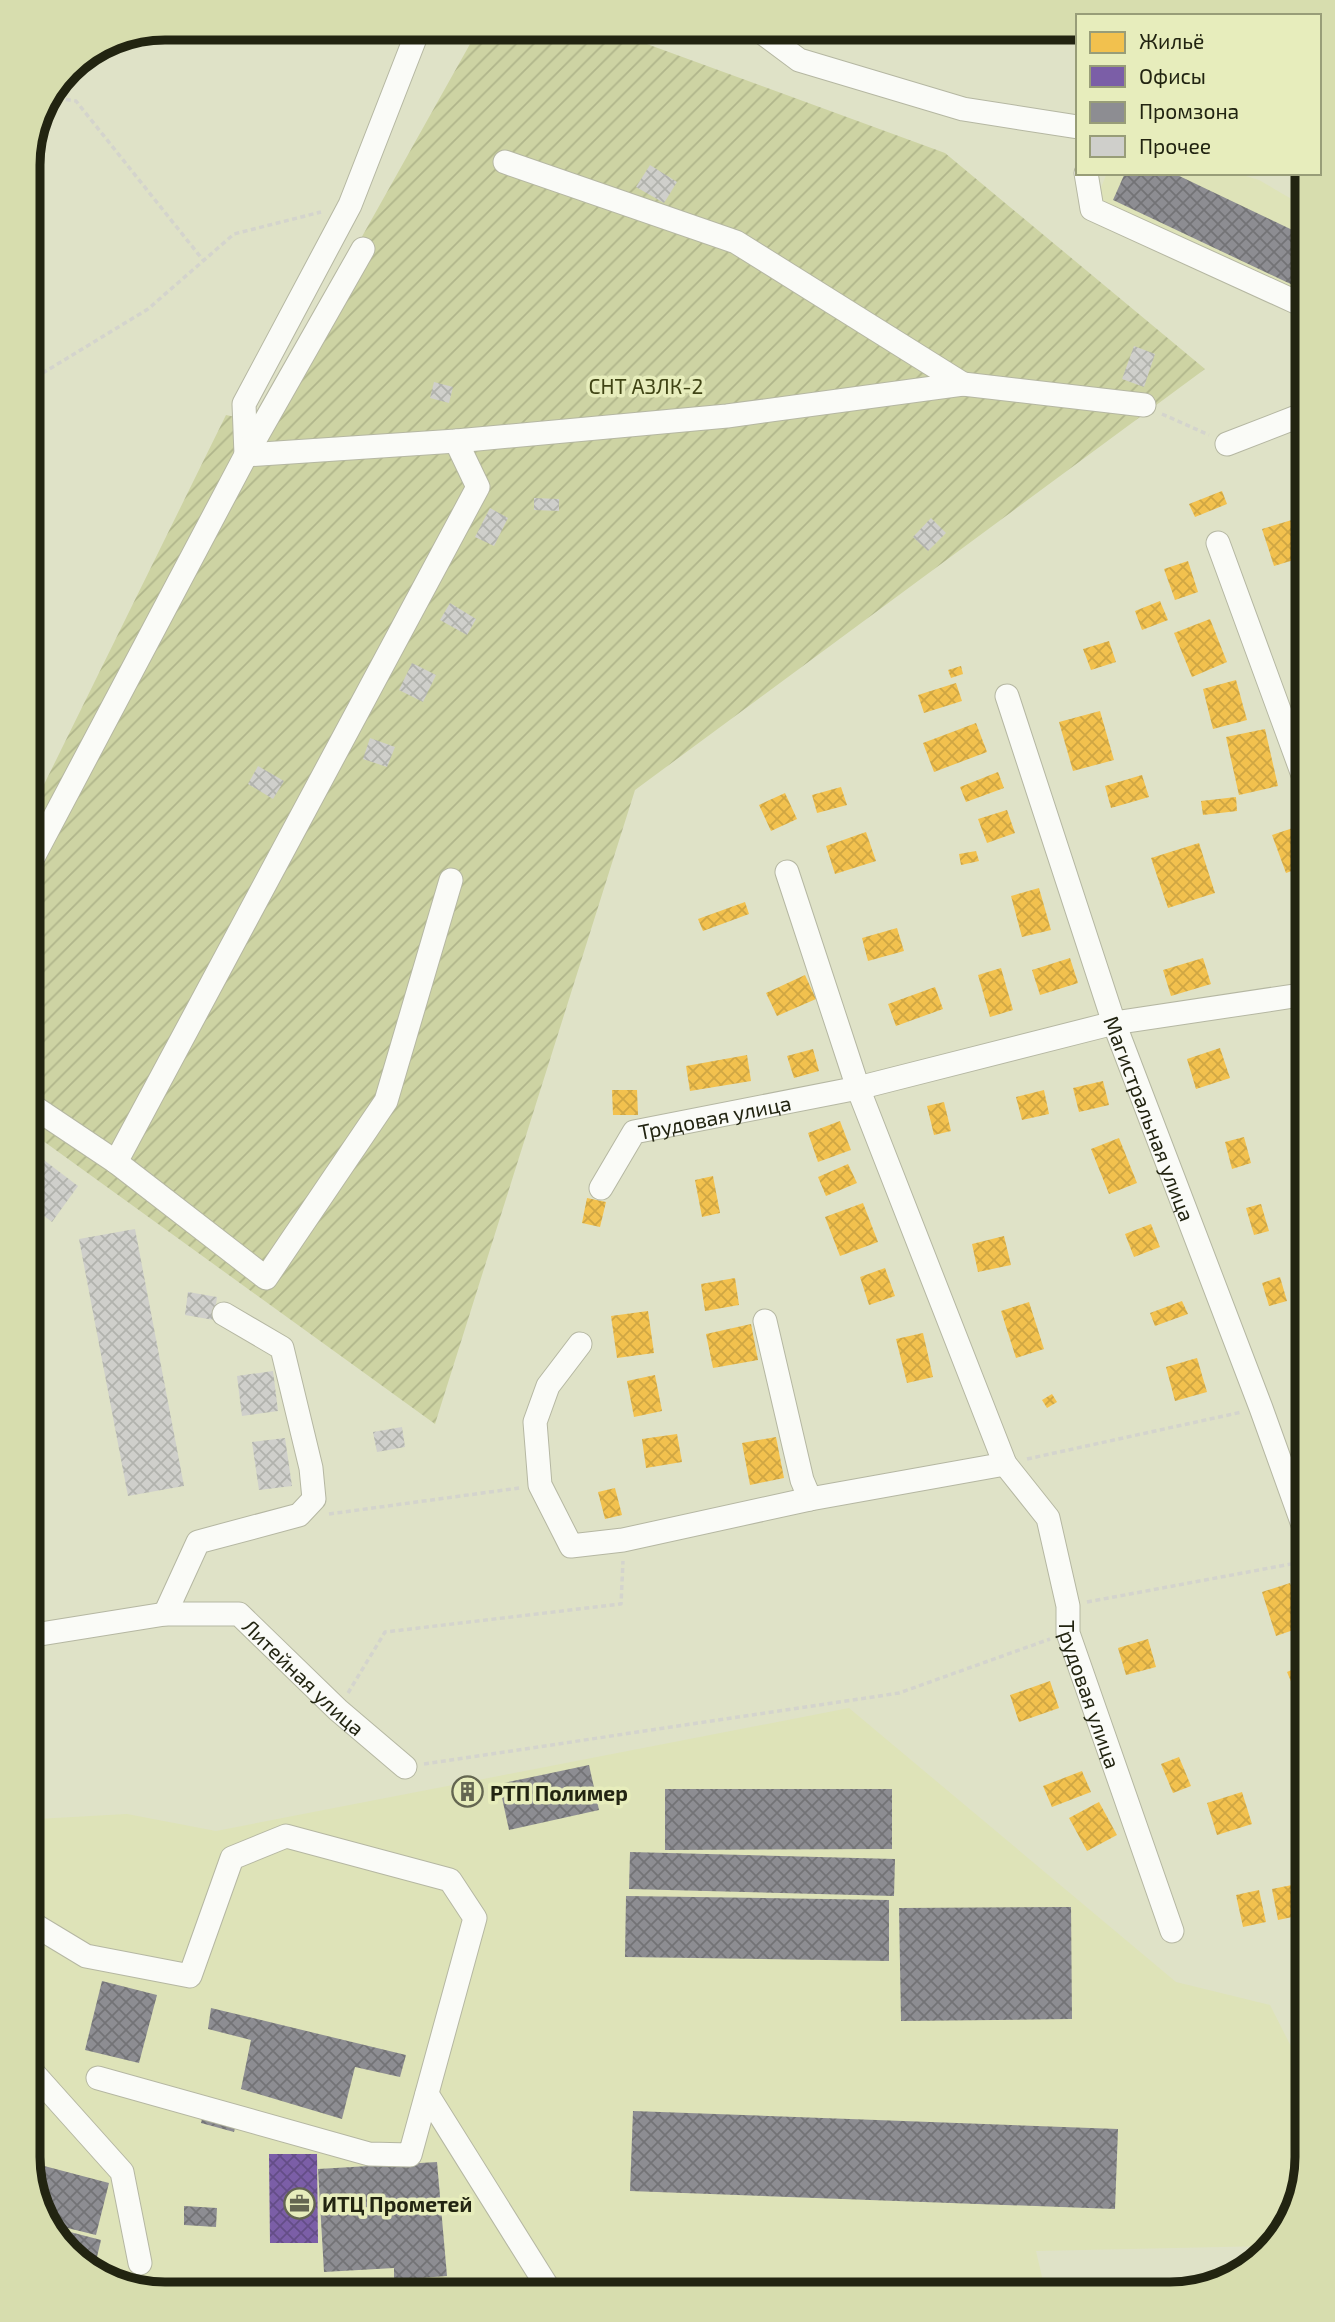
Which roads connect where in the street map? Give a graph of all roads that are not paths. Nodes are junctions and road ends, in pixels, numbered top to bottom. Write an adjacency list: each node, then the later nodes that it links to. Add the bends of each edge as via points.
1 (414, 40): 13 (street, via 350,205 244,404)
2 (772, 41): 3 (street, via 799,60 964,109)
3 (1076, 127)
4 (505, 162): 8 (street, via 736,242)
5 (1086, 175): 7 (street, via 1092,209)
6 (363, 248): 13 (street)
7 (1295, 302)
8 (962, 384): 9 (street); 11 (street, via 727,416)
9 (1144, 405)
10 (1295, 418): 12 (street)
11 (456, 441): 13 (street); 24 (street, via 478,487)
12 (1227, 444)
13 (246, 455): 17 (street)
14 (1218, 542): 16 (street)
15 (1007, 696): 21 (street, Магистральная улица)
16 (1295, 753)
17 (41, 843)
18 (787, 872): 22 (street, Трудовая улица)
19 (451, 880): 24 (street, via 386,1101 266,1278)
20 (1295, 996): 21 (street)
21 (1114, 1023): 22 (street); 31 (street, Магистральная улица)
22 (858, 1088): 25 (street, Трудовая улица, via 634,1132); 29 (street, Трудовая улица)
23 (41, 1111): 24 (street)
24 (117, 1162)
25 (601, 1188)
26 (224, 1314): 32 (street, via 282,1348 314,1499 299,1515 198,1542)
27 (765, 1321): 30 (street)
28 (580, 1344): 30 (street, via 548,1386 535,1422 540,1485 571,1546 623,1540)
29 (1005, 1464): 30 (street); 36 (street, Трудовая улица, via 1048,1518 1068,1606 1068,1633)
30 (810, 1499)
31 (1295, 1503)
32 (165, 1614): 33 (street, Литейная улица); 34 (street, Литейная улица, via 239,1614)
33 (40, 1634)
34 (405, 1767)
35 (40, 1928): 39 (street, via 86,1956 190,1976 232,1858 286,1836 450,1880 475,1919)
36 (1172, 1931)
37 (98, 2078): 39 (street, via 369,2154 410,2155)
38 (40, 2080): 40 (street, via 122,2172)
39 (427, 2094): 41 (street)
40 (140, 2263)
41 (544, 2281)

